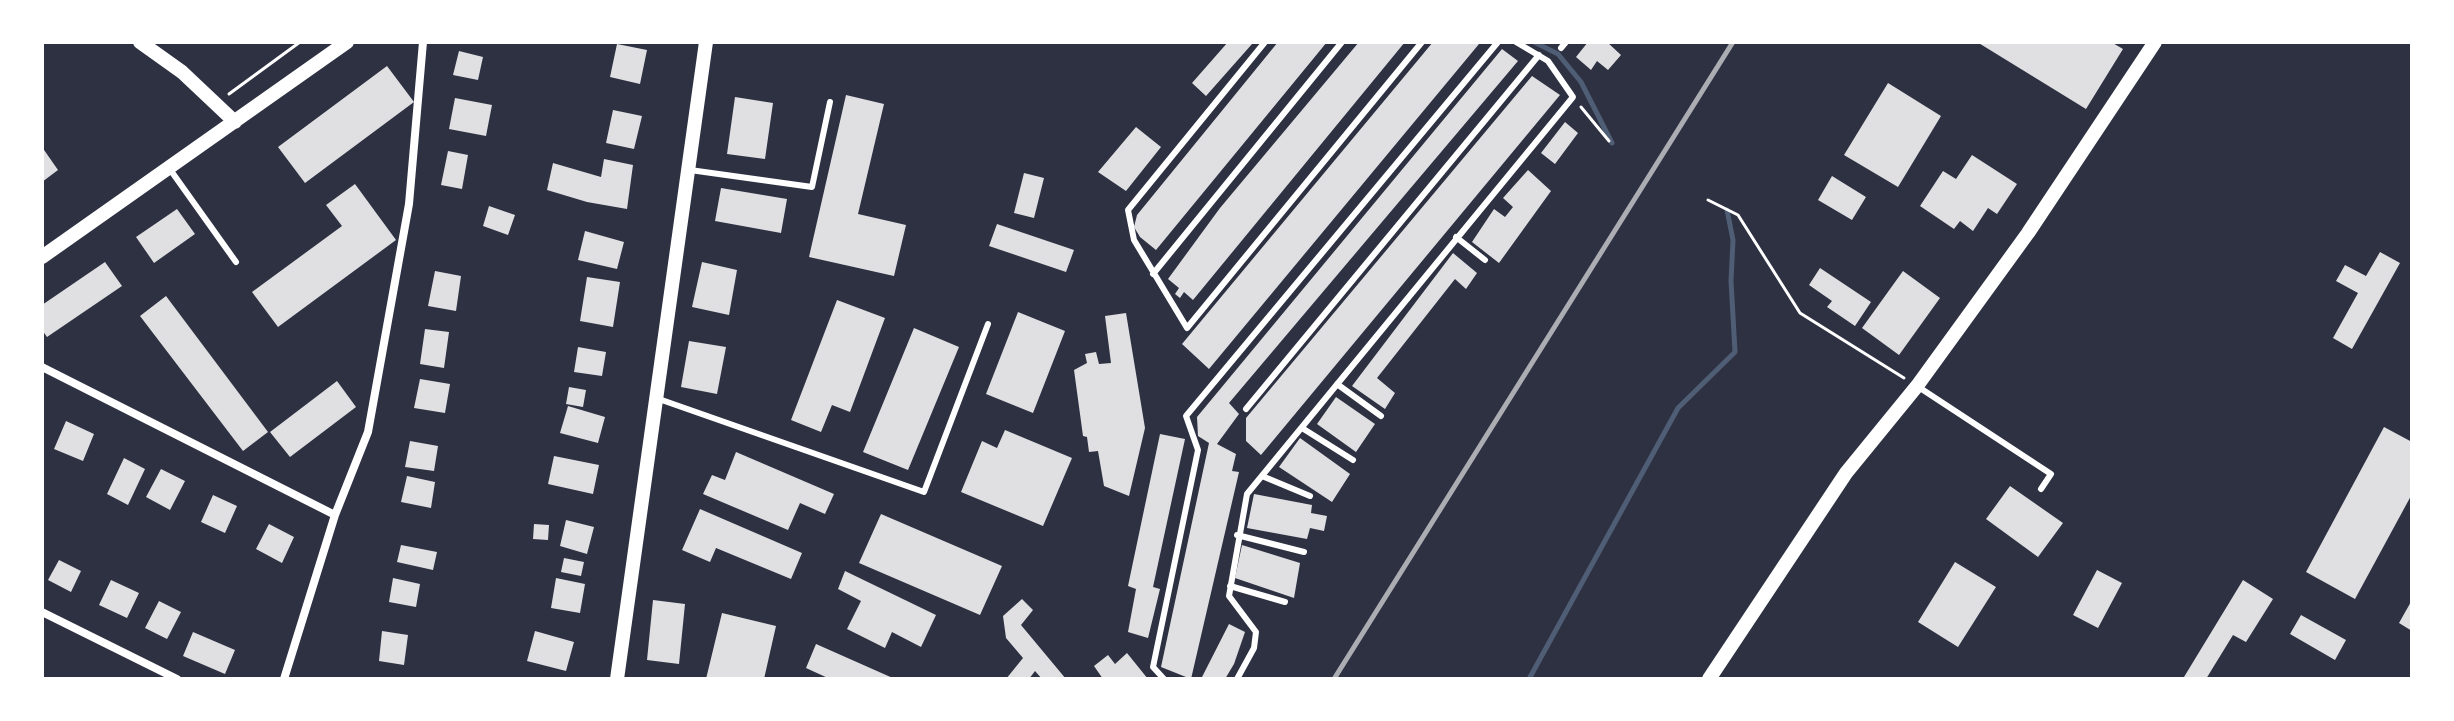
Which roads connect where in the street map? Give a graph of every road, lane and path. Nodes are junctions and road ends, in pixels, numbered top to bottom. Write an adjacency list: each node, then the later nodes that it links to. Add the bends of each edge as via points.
1 (140, 42): 15 (street)
2 (300, 42): 15 (path)
3 (347, 42): 16 (street)
4 (423, 42): 38 (street, via 409,204 368,432)
5 (706, 42): 19 (street)
6 (1265, 42): 25 (lane, via 1128,210 1134,240)
7 (1342, 42): 25 (lane)
8 (1422, 42): 25 (lane, via 1187,328)
9 (1498, 42): 47 (lane, via 1186,416 1198,450 1153,667)
10 (1516, 42): 12 (lane)
11 (2155, 42): 29 (street, via 2028,233)
12 (1539, 55): 13 (lane); 31 (lane)
13 (1573, 97): 17 (path); 21 (lane)
14 (830, 102): 19 (lane, via 812,187)
15 (216, 103): 16 (street)
16 (235, 122): 18 (street)
17 (1609, 141)
18 (169, 168): 22 (street); 24 (lane)
19 (687, 170): 30 (street)
20 (1708, 200): 29 (path, via 1738,215 1800,313)
21 (1456, 237): 23 (lane); 28 (lane)
22 (42, 257)
23 (1485, 260)
24 (236, 262)
25 (1153, 274)
26 (988, 324): 30 (lane, via 924,492)
27 (42, 367): 38 (street)
28 (1337, 384): 32 (lane); 33 (lane)
29 (1917, 386): 36 (lane, via 2051,474); 49 (street, via 1846,473)
30 (656, 398): 46 (street)
31 (1246, 409)
32 (1381, 416)
33 (1302, 428): 34 (lane); 35 (lane)
34 (1353, 460)
35 (1262, 476): 37 (lane); 39 (lane, via 1247,494)
36 (2041, 489)
37 (1310, 496)
38 (335, 515): 45 (street)
39 (1237, 535): 40 (lane); 41 (lane)
40 (1304, 552)
41 (1230, 586): 42 (lane); 48 (lane, via 1229,596 1256,632 1254,648)
42 (1285, 602)
43 (42, 612): 44 (street)
44 (177, 679)
45 (284, 679)
46 (617, 679)
47 (1164, 679)
48 (1237, 679)
49 (1709, 679)

